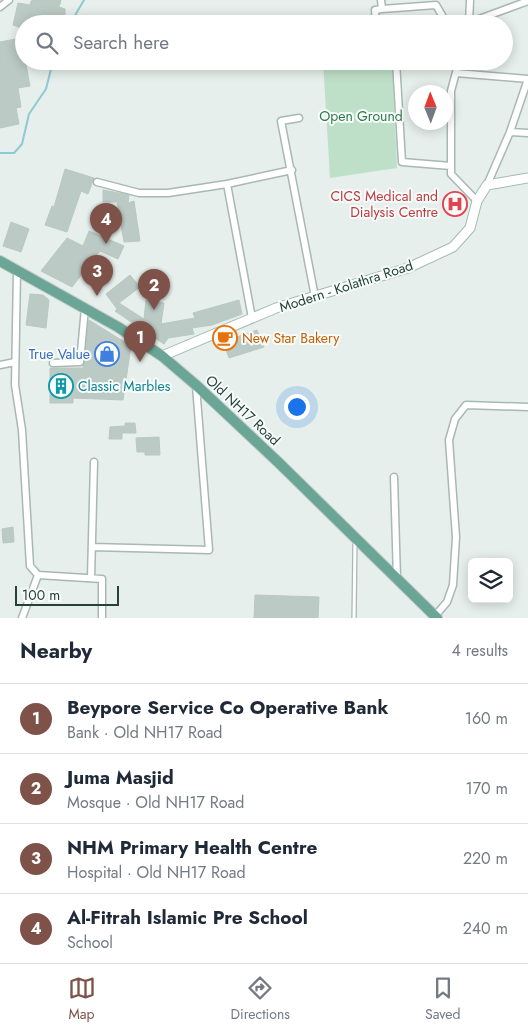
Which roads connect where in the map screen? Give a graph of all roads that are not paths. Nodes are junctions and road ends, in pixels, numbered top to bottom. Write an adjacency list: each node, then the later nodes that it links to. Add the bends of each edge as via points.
1 (9, 0): 5 (street)
2 (381, 0): 6 (street)
3 (470, 0): 9 (street)
4 (528, 1): 10 (street)
5 (0, 7)
6 (382, 9): 7 (street, via 375,10); 8 (street, via 436,5)
7 (375, 15)
8 (442, 15)
9 (470, 15)
10 (491, 15)
11 (397, 70): 18 (street, via 402,162)
12 (457, 70): 13 (street)
13 (456, 73): 14 (street); 18 (street, via 451,91)
14 (528, 79): 16 (street)
15 (299, 118): 19 (street, via 282,121)
16 (510, 132): 17 (street); 23 (street)
17 (528, 133)
18 (451, 166): 24 (street, via 450,174)
19 (292, 170): 22 (street); 27 (street)
20 (528, 178): 23 (main road)
21 (97, 182): 22 (street, via 140,194)
22 (227, 184): 29 (street)
23 (487, 185): 24 (main road, Modern - Kolathra Road)
24 (477, 202): 27 (main road, Modern - Kolathra Road, via 470,228 453,247 408,268)
25 (0, 261): 26 (main road, Old NH17 Road)
26 (17, 271): 28 (main road, Old NH17 Road); 31 (street)
27 (315, 297): 29 (main road, Modern - Kolathra Road)
28 (85, 308): 30 (main road, Old NH17 Road); 32 (street, via 80,362)
29 (252, 318): 30 (main road, Modern - Kolathra Road)
30 (162, 356): 34 (main road, Old NH17 Road)
31 (15, 362): 33 (street); 40 (street, via 30,566)
32 (53, 363)
33 (0, 365)
34 (196, 385): 38 (main road, Old NH17 Road); 39 (street, via 209,550)
35 (528, 408): 43 (street, via 466,405 455,419 449,440 456,537 453,585 447,602)
36 (94, 462): 39 (street)
37 (394, 477): 42 (street)
38 (355, 538): 42 (main road, Old NH17 Road); 46 (lane)
39 (92, 547): 41 (street)
40 (38, 575): 41 (street); 44 (street)
41 (91, 578): 45 (street, via 102,579)
42 (397, 580): 43 (main road, Old NH17 Road)
43 (436, 617)
44 (22, 618)
45 (102, 618)
46 (354, 618)

